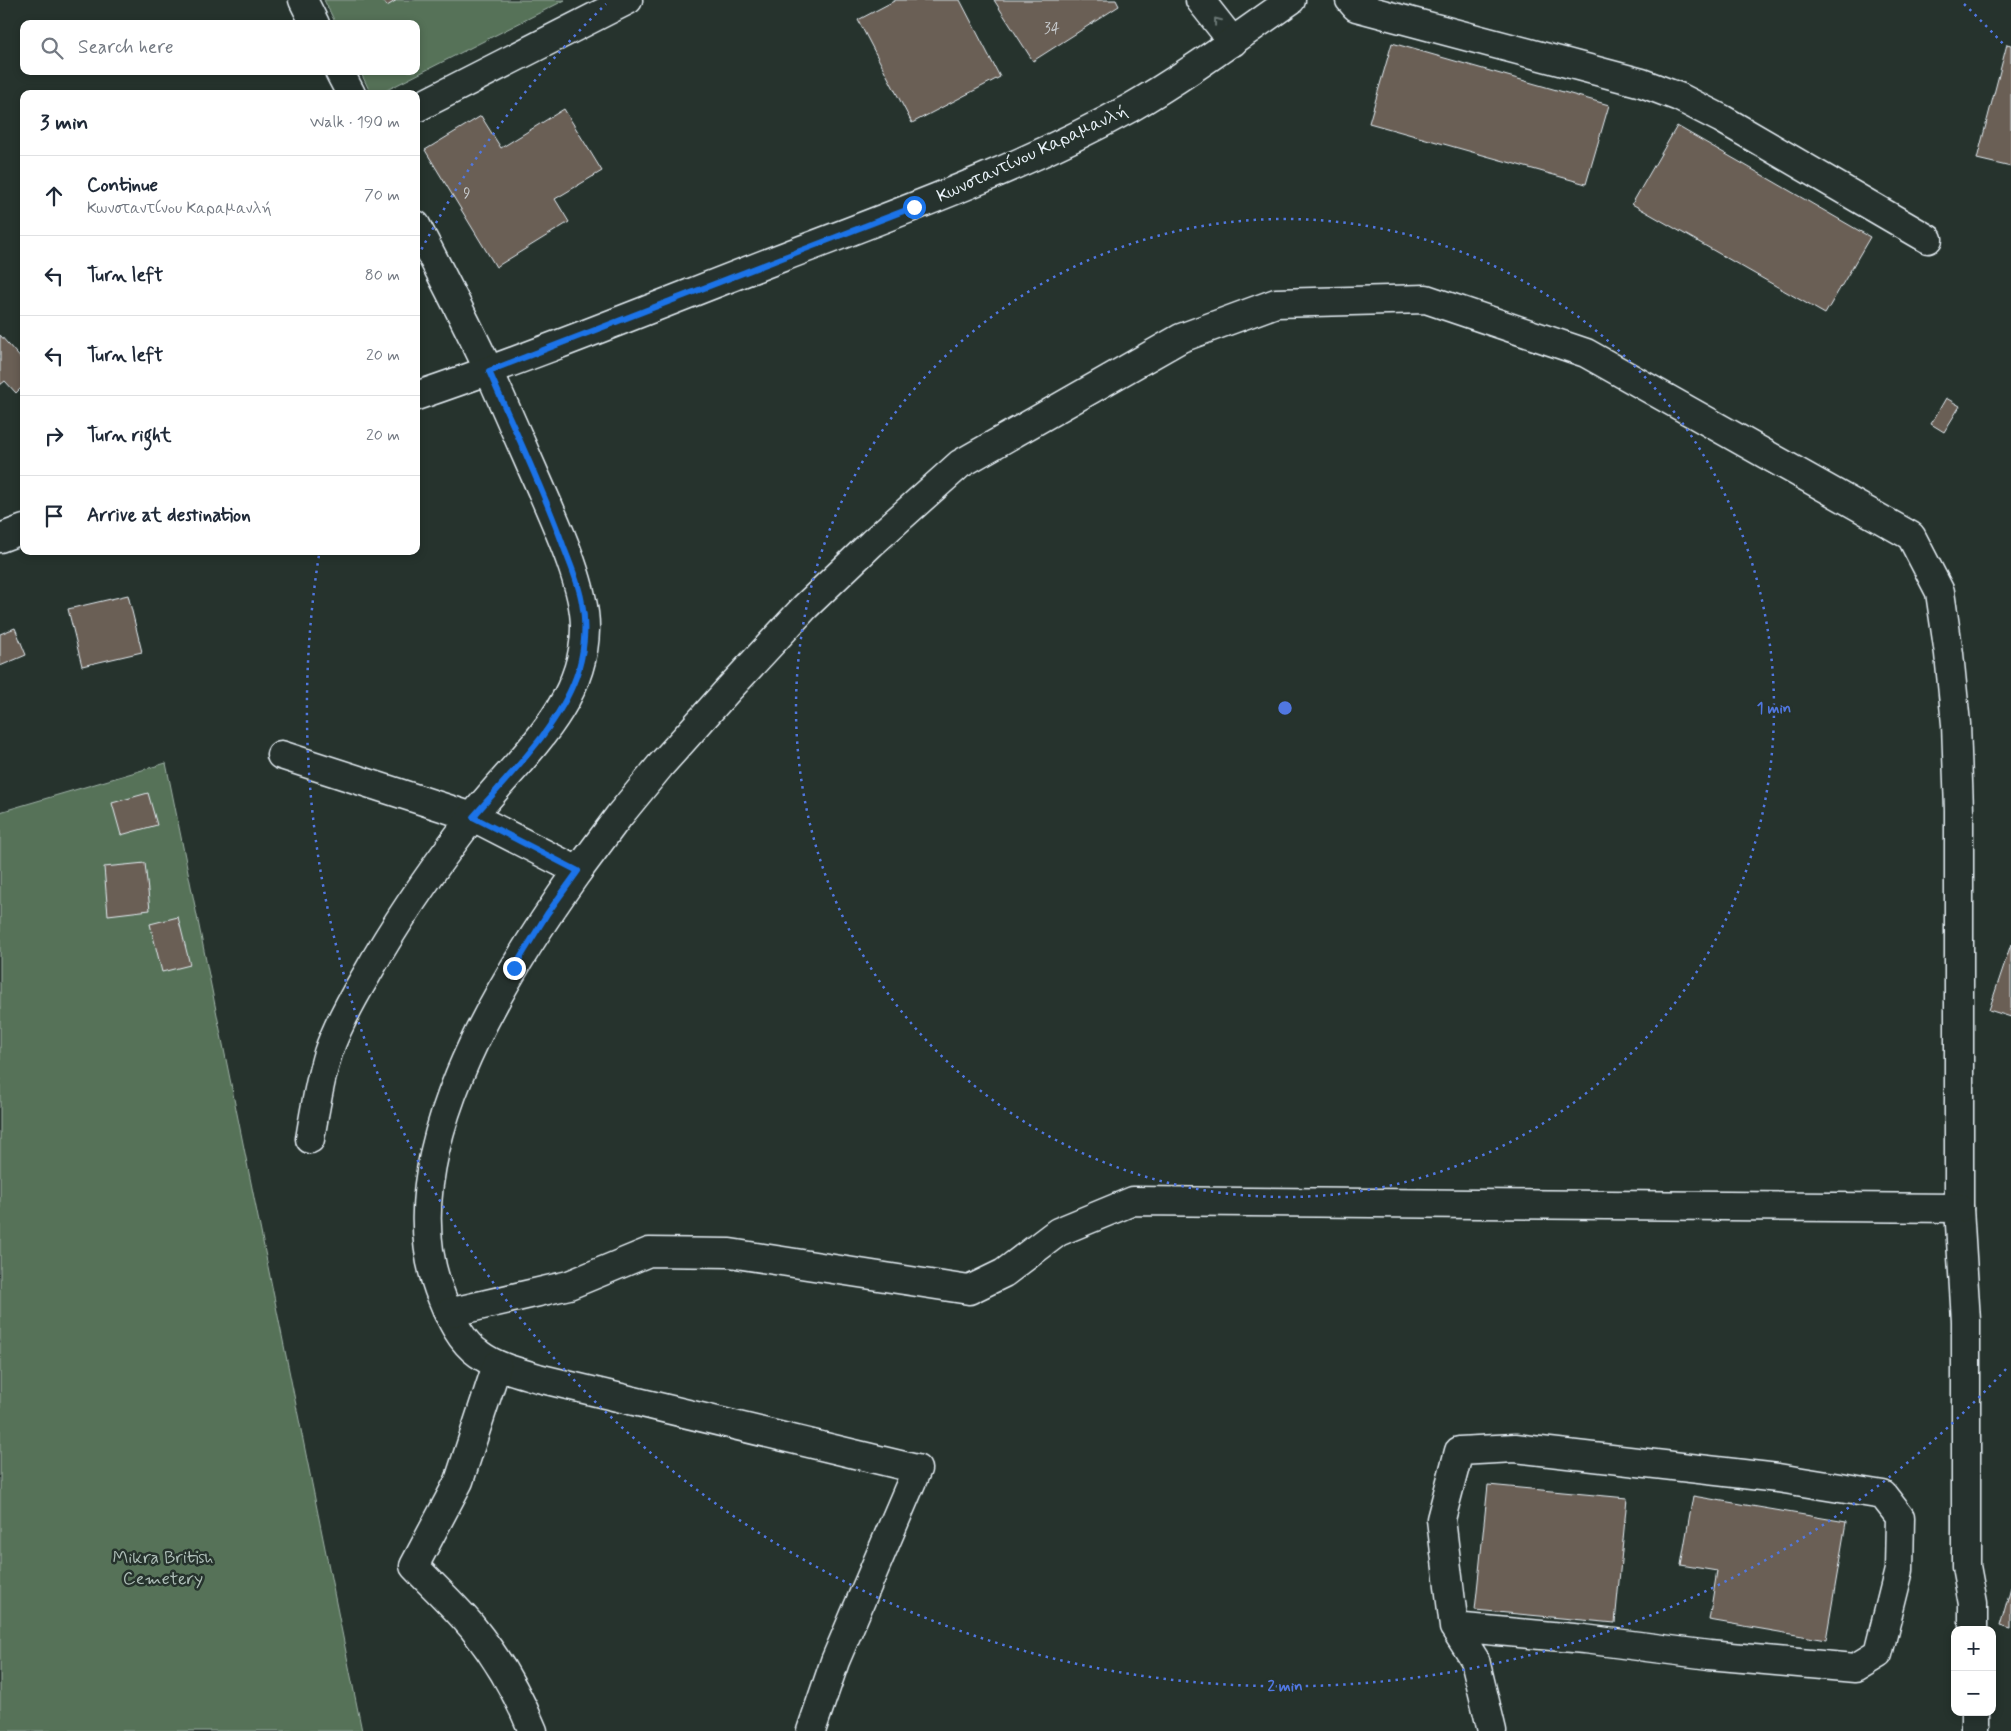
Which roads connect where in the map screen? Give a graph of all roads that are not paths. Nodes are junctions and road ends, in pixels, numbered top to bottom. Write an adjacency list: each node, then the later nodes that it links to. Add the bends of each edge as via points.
1 (304, 0): 6 (main road)
2 (628, 0): 10 (main road)
3 (1200, 0): 7 (main road, one-way to 3)
4 (1291, 0): 7 (main road, Κωνσταντίνου Καραμανλή)
5 (1350, 0): 12 (main road, via 1356,7 1642,83 1679,97)
6 (313, 20)
7 (1233, 42): 13 (main road, Κωνσταντίνου Καραμανλή, via 1129,108 1023,161 914,207)
8 (341, 75): 9 (main road)
9 (349, 90)
10 (420, 106)
11 (420, 233): 13 (main road)
12 (1928, 239)
13 (489, 371): 14 (main road, Κωνσταντίνου Καραμανλή); 18 (main road, via 554,520 582,603 585,629 582,654 568,697 528,754)
14 (420, 395)
15 (20, 531): 16 (main road)
16 (0, 538)
17 (281, 755): 18 (main road)
18 (473, 817): 19 (main road); 20 (main road, via 409,905 349,1005 329,1050 318,1088)
19 (578, 871): 21 (main road, via 660,766 779,635 872,543 960,464 1181,338 1276,303 1426,299 1586,353 1911,536 1940,592 1956,724 1960,905); 22 (main road, via 542,922 489,1014 441,1124 428,1191 426,1229 436,1286)
20 (310, 1139)
21 (1959, 1208): 22 (main road, via 1134,1201 1058,1232 1004,1273 970,1290 730,1254 649,1252 569,1286); 24 (main road, via 1966,1322 1966,1566 1973,1604)
22 (448, 1313): 23 (main road, via 477,1354)
23 (497, 1365): 27 (main road, via 459,1481 414,1566 472,1627 500,1665); 28 (main road, via 538,1378 917,1469 835,1661)
24 (1973, 1626)
25 (1454, 1627): 25 (main road, via 1441,1519 1460,1451 1515,1448 1840,1487 1883,1495 1900,1517 1900,1570 1878,1654 1855,1668); 29 (main road, via 1474,1660)
26 (1975, 1716): 30 (main road)
27 (533, 1731)
28 (811, 1731)
29 (1492, 1731)
30 (1975, 1731)

